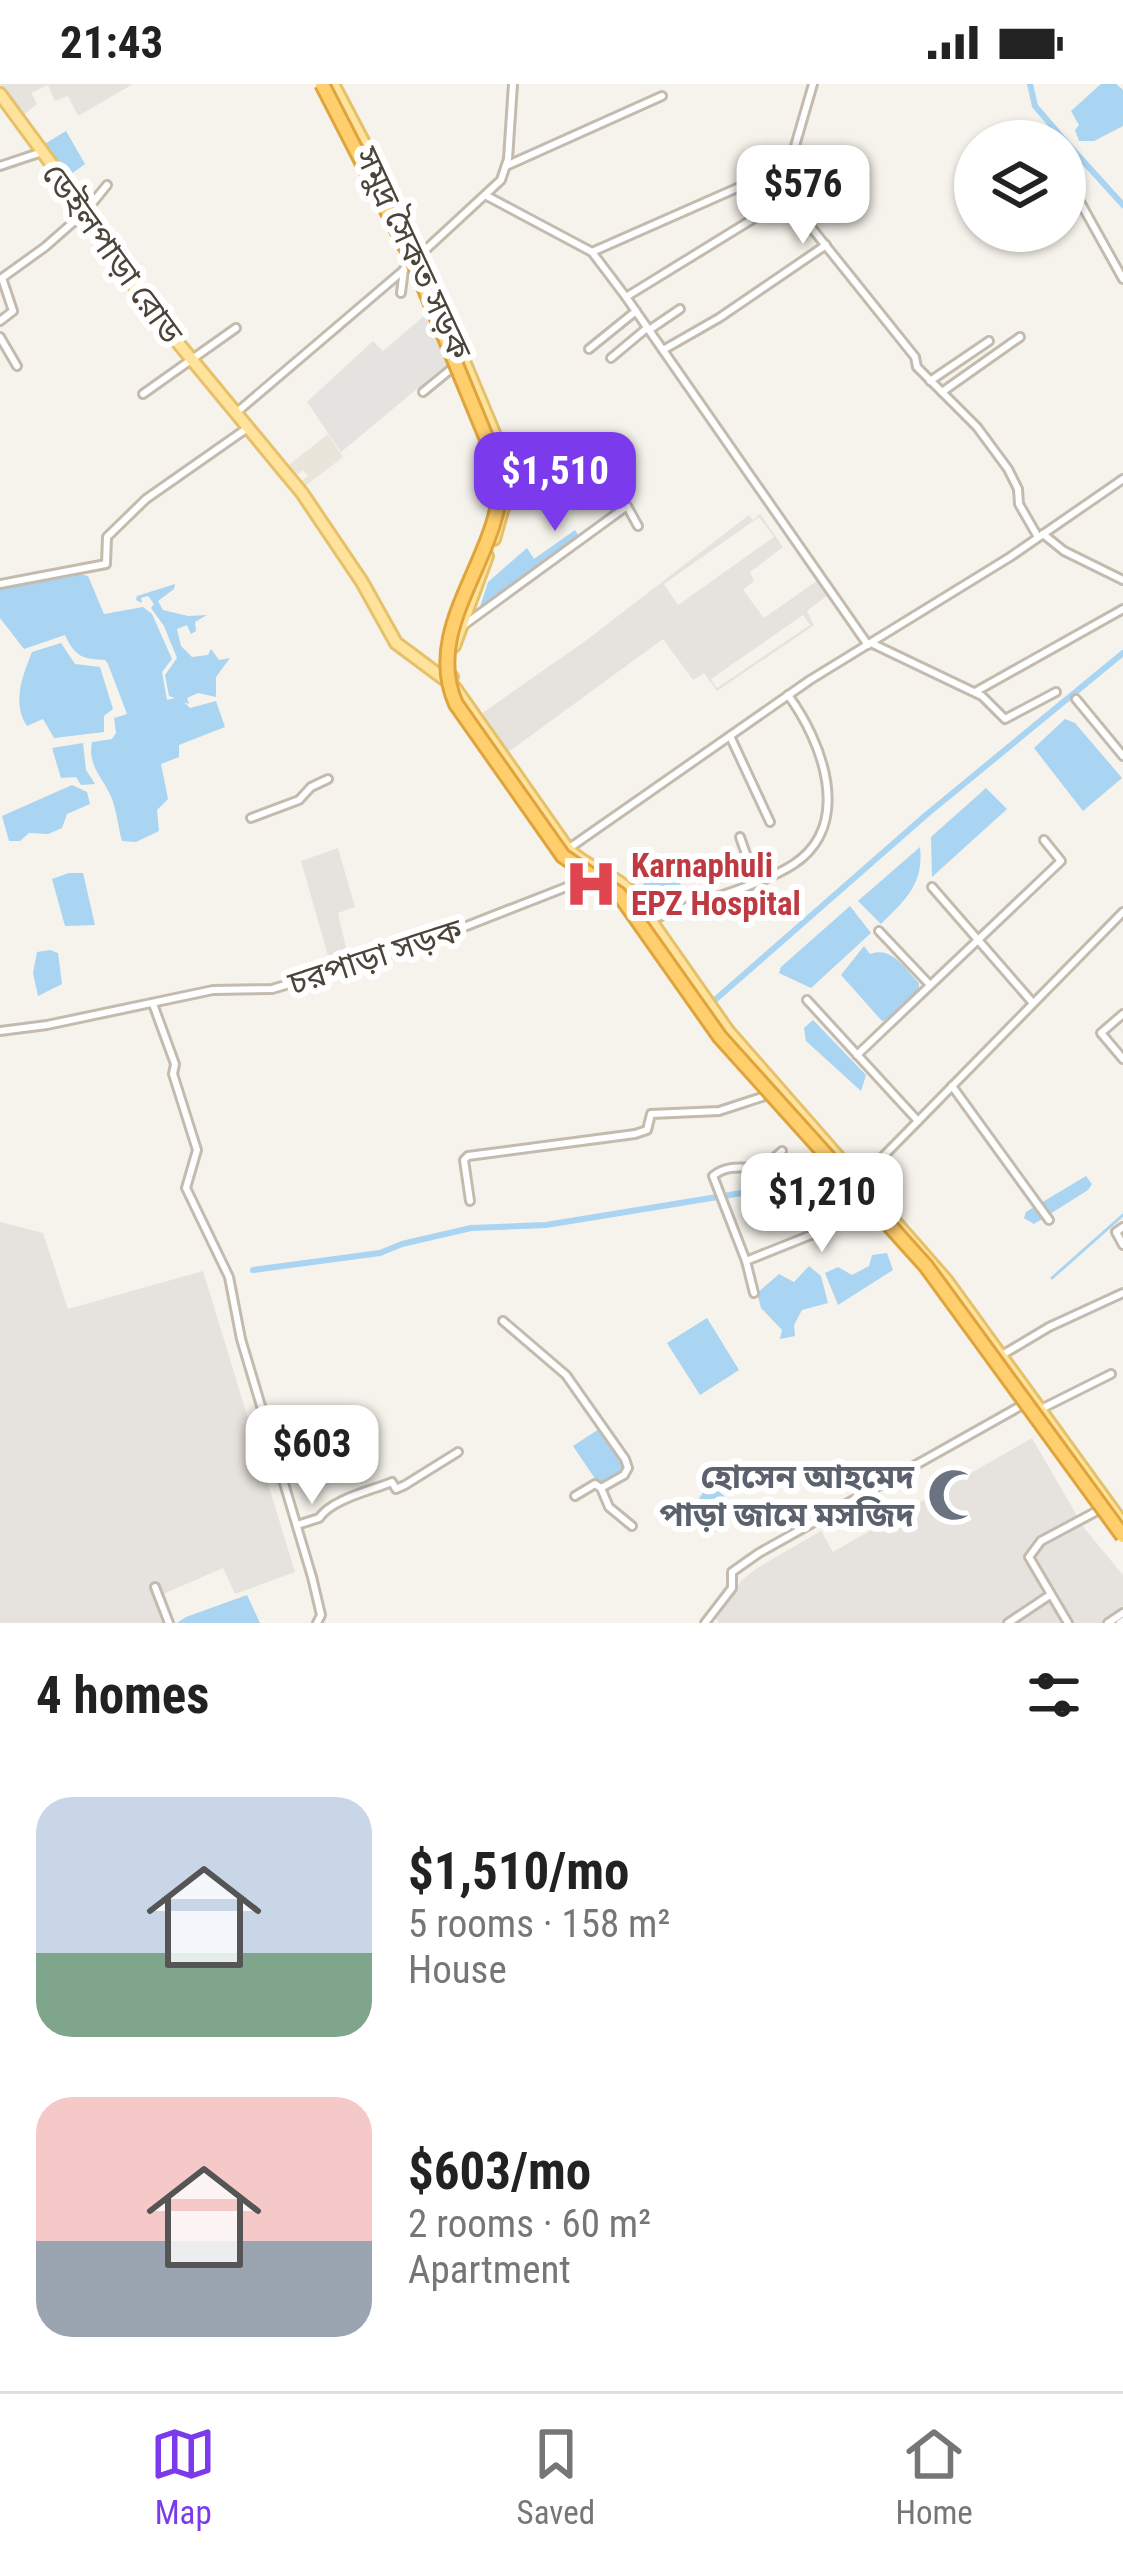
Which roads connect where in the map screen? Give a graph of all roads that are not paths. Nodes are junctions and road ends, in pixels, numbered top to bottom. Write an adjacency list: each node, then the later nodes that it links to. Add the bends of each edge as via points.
1 (325, 84): 16 (main road, সমুদ্র সৈকত সড়ক); 48 (highway, bridge, via 402,226 500,459 504,499 452,641); 97 (highway, bridge, via 416,265 500,471 494,522 446,652 457,704 563,856 619,894 720,1036 926,1266)
2 (513, 84): 8 (street)
3 (813, 84): 11 (street)
4 (0, 94): 6 (main road, ডেইলপাড়া রোড)
5 (662, 97): 8 (street)
6 (40, 153): 7 (street); 12 (main road, ডেইলপাড়া রোড)
7 (0, 166)
8 (506, 166): 10 (street)
9 (107, 185): 12 (street)
10 (485, 194): 15 (street); 16 (street)
11 (784, 194): 14 (street); 15 (street, via 759,182 744,185); 19 (street)
12 (86, 211): 22 (street, via 2,278 13,311); 30 (main road, ডেইলপাড়া রোড)
13 (1086, 213): 17 (street)
14 (827, 244): 29 (street); 34 (street)
15 (592, 252): 19 (street)
16 (412, 263): 18 (street); 32 (main road, সমুদ্র সৈকত সড়ক); 38 (street); 46 (main road, সমুদ্র সৈকত সড়ক, via 506,471 499,525)
17 (1123, 279)
18 (401, 293)
19 (626, 297): 21 (street)
20 (680, 310): 24 (street)
21 (636, 311): 24 (street); 28 (street)
22 (0, 321)
23 (236, 328): 30 (street)
24 (648, 329): 29 (street); 31 (street)
25 (0, 337): 33 (street)
26 (1020, 337): 36 (street)
27 (989, 341): 34 (street)
28 (589, 349)
29 (662, 350): 47 (street)
30 (190, 358): 37 (street); 38 (main road, ডেইলপাড়া রোড)
31 (611, 358)
32 (456, 365): 35 (street); 46 (main road, সমুদ্র সৈকত সড়ক, via 499,484)
33 (17, 367)
34 (930, 381): 36 (street)
35 (424, 392)
36 (942, 392): 42 (street, via 1008,469)
37 (142, 394)
38 (237, 412): 39 (main road, ডেইলপাড়া রোড)
39 (248, 427): 44 (street, via 135,508 107,537 106,564); 48 (main road, ডেইলপাড়া রোড, via 396,643)
40 (1123, 479): 42 (street)
41 (638, 526): 46 (street, via 627,506)
42 (1041, 536): 43 (street); 47 (street)
43 (1123, 580)
44 (0, 584)
45 (1123, 609): 49 (street)
46 (456, 626): 48 (main road)
47 (869, 644): 49 (street); 51 (street)
48 (448, 678): 60 (main road); 61 (main road, via 463,720 556,851 567,865); 97 (highway, bridge, via 568,854 628,896 724,1033 929,1262)
49 (975, 692): 50 (street, via 1005,719)
50 (1056, 692)
51 (788, 695): 53 (street); 62 (street, via 820,758 830,804 799,860)
52 (1076, 699): 54 (street)
53 (730, 736): 57 (street); 60 (street)
54 (1123, 756)
55 (328, 779): 56 (street)
56 (251, 818)
57 (770, 822)
58 (740, 837): 62 (street)
59 (1044, 841): 67 (street, via 1061,862)
60 (568, 849): 61 (main road)
61 (599, 874): 65 (main road, via 630,891); 71 (street, চরপাড়া সড়ক, via 413,947 272,989 213,990); 77 (main road, via 725,1050)
62 (755, 880): 65 (street)
63 (932, 887): 67 (street)
64 (1123, 912): 70 (street)
65 (650, 920): 80 (main road, via 728,1031)
66 (879, 931): 68 (street)
67 (979, 940): 68 (street); 70 (street)
68 (930, 985): 74 (street)
69 (807, 1000): 74 (street)
70 (1032, 1002): 76 (street)
71 (153, 1004): 73 (street, চরপাড়া সড়ক); 98 (street, via 197,1150 186,1188 229,1277)
72 (1123, 1015): 75 (street, via 1101,1033)
73 (0, 1031)
74 (857, 1055): 78 (street)
75 (1123, 1060)
76 (952, 1086): 78 (street); 83 (street)
77 (768, 1096): 81 (street, via 719,1111 651,1114 650,1125 635,1134 468,1156); 82 (main road)
78 (918, 1121): 80 (street)
79 (782, 1150): 86 (street, via 764,1168 737,1166 713,1176)
80 (859, 1180): 90 (main road)
81 (470, 1201)
82 (872, 1211): 86 (street); 92 (main road)
83 (1049, 1220)
84 (1123, 1227): 85 (street, via 1116,1232)
85 (1123, 1245)
86 (746, 1261): 87 (street)
87 (754, 1293)
88 (1123, 1293): 90 (street)
89 (503, 1321): 94 (street, via 566,1376 625,1459 624,1475)
90 (1002, 1355): 92 (main road)
91 (1111, 1374): 92 (street)
92 (1033, 1404): 96 (main road); 97 (main road); 105 (street, via 759,1553 732,1572 732,1588)
93 (458, 1452): 98 (street, via 405,1485 370,1489)
94 (601, 1488): 95 (street); 99 (street)
95 (575, 1496)
96 (1099, 1510): 97 (main road); 101 (street, via 1041,1541 1029,1557)
97 (1122, 1525)
98 (297, 1526): 104 (street)
99 (632, 1526)
100 (155, 1587): 103 (street)
101 (1050, 1595): 106 (street); 107 (street)
102 (1122, 1619): 108 (street)
103 (169, 1623)
104 (317, 1623)
105 (705, 1623)
106 (1008, 1623)
107 (1068, 1623)
108 (1108, 1623)

